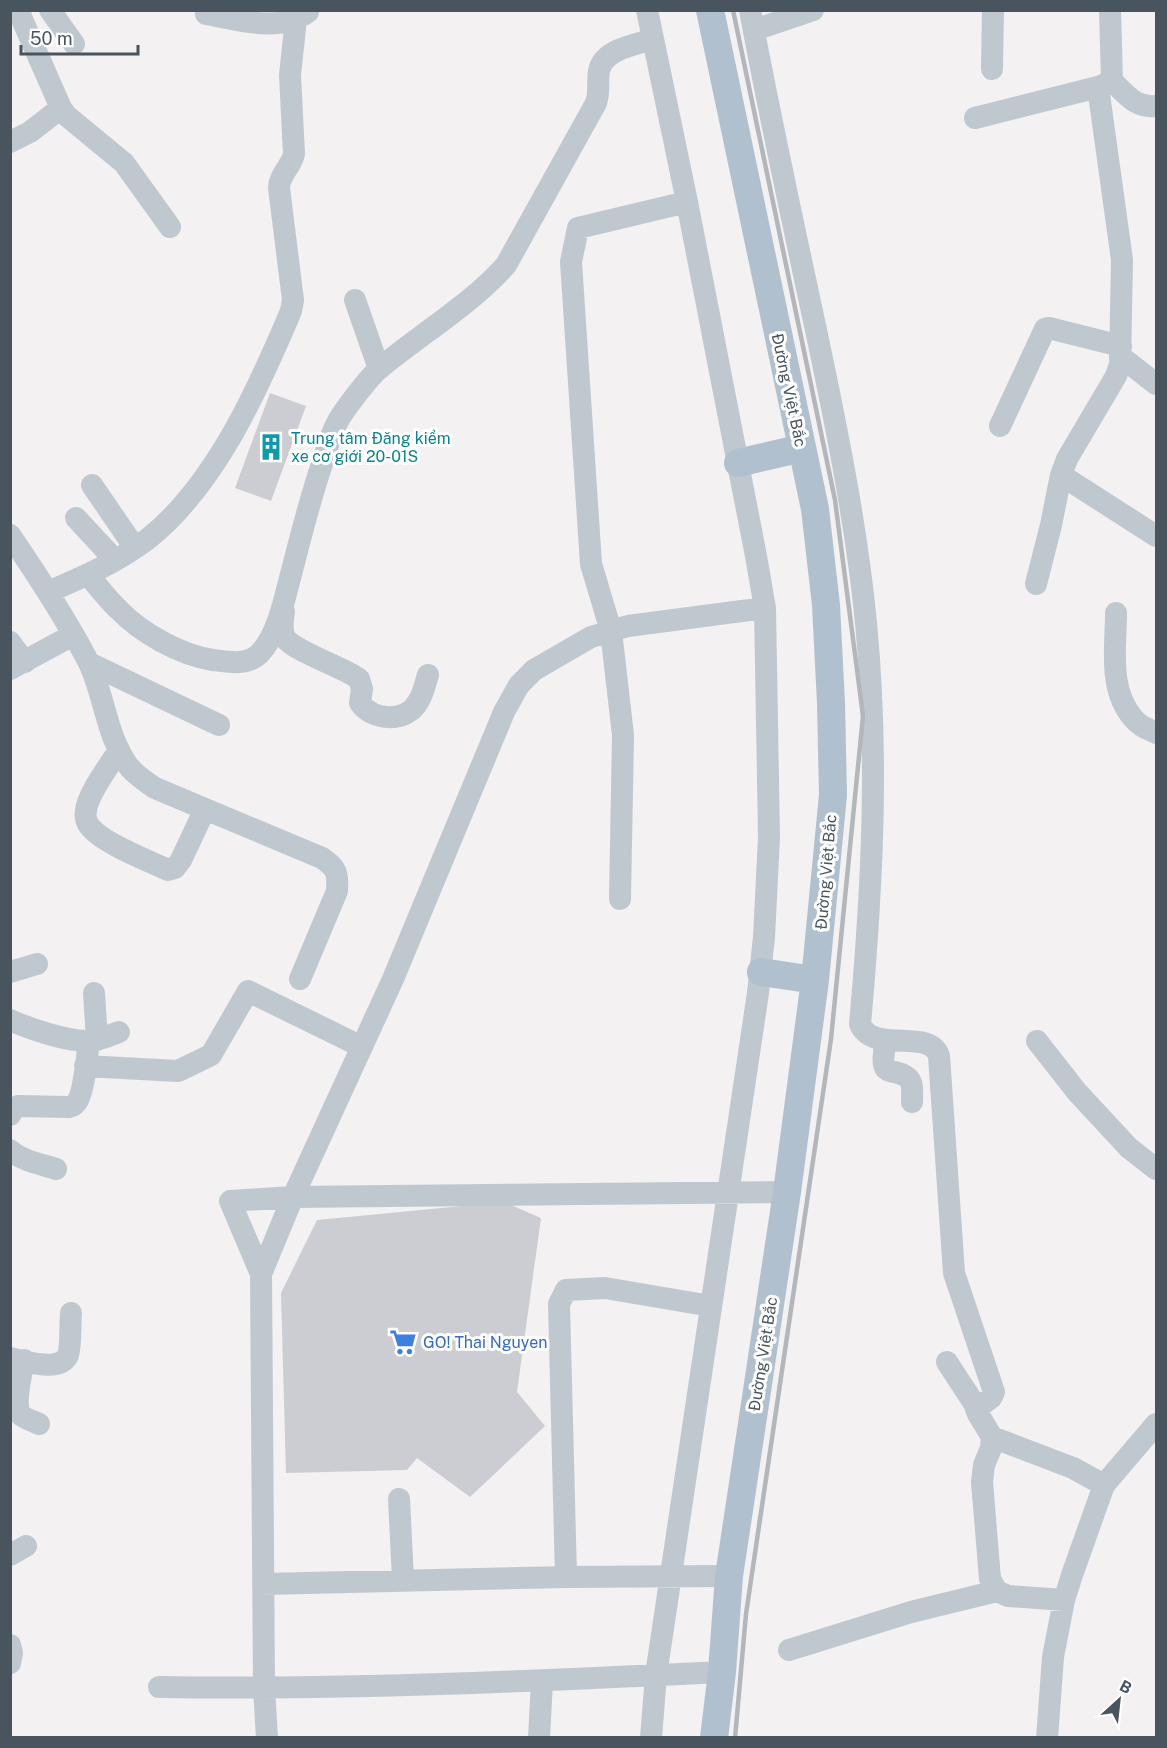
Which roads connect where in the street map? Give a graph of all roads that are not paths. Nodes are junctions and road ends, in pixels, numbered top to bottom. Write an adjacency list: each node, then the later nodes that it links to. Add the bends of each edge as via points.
1 (20, 10): 16 (street)
2 (50, 10): 12 (street)
3 (647, 10): 11 (street)
4 (710, 10): 26 (main road, Đường Việt Bắc)
5 (813, 10): 10 (street)
6 (993, 10): 13 (street)
7 (1110, 10): 14 (street)
8 (206, 14): 9 (street, via 270,24)
9 (303, 15): 33 (street, via 290,75 294,154 279,182 293,300 291,311 234,433 180,508)
10 (752, 20): 60 (street, via 844,466 858,556 873,718 869,927 860,1024 868,1035)
11 (653, 39): 19 (street); 23 (street, via 609,54 600,67 596,103 506,265 480,292)
12 (74, 44)
13 (992, 69)
14 (1105, 84): 15 (street, via 1137,104); 17 (street); 22 (street, via 1122,260)
15 (1156, 106)
16 (61, 108): 18 (street); 20 (street, via 124,163)
17 (975, 118)
18 (10, 142)
19 (687, 202): 27 (street); 41 (street, via 578,228 571,262 591,564)
20 (171, 227)
21 (355, 300): 23 (street)
22 (1121, 351): 24 (street); 25 (street, via 1045,329); 28 (street, via 1116,376)
23 (379, 369): 38 (street, via 334,428 309,501)
24 (1156, 384)
25 (1000, 426)
26 (802, 448): 27 (main road); 56 (main road, Đường Việt Bắc, via 815,509 826,605 831,703 833,795)
27 (738, 462): 39 (street)
28 (1061, 475): 32 (street); 36 (street)
29 (92, 485): 33 (street)
30 (76, 518): 34 (street)
31 (10, 535): 37 (street)
32 (1156, 536)
33 (135, 548): 34 (street)
34 (114, 560): 35 (street)
35 (88, 575): 37 (street); 38 (street, via 118,610 153,636 199,658 225,662 244,662 259,655)
36 (1036, 584)
37 (48, 592): 42 (street)
38 (284, 603): 46 (street, via 285,638 359,679 360,703 366,710 378,716 397,717 417,704)
39 (765, 608): 41 (street); 54 (street, via 769,837)
40 (1116, 613): 48 (street, via 1118,690 1132,718)
41 (611, 631): 51 (street, via 623,735); 63 (street, via 591,637 534,670 519,685 504,712)
42 (73, 635): 44 (street); 45 (street)
43 (10, 642): 45 (street)
44 (89, 663): 47 (street); 49 (street)
45 (17, 666)
46 (428, 675)
47 (219, 725)
48 (1156, 733)
49 (119, 750): 50 (street, via 140,778); 50 (street, via 89,798 86,810 86,821 107,841 168,870 175,868)
50 (205, 809): 55 (street, via 333,865 338,891)
51 (620, 898)
52 (37, 964): 53 (street)
53 (10, 972)
54 (760, 972): 56 (main road); 71 (street)
55 (300, 979)
56 (815, 981): 70 (main road, Đường Việt Bắc)
57 (94, 993): 61 (street)
58 (10, 1020): 61 (street, via 41,1032)
59 (119, 1032): 61 (street)
60 (886, 1040): 65 (street, via 885,1068 911,1080); 78 (street, via 930,1045 939,1056 954,1273 994,1392)
61 (93, 1041): 64 (street)
62 (1037, 1041): 69 (street, via 1129,1148)
63 (362, 1047): 64 (street, via 248,991 211,1055 178,1071); 72 (street)
64 (86, 1066): 66 (street, via 80,1098 73,1106 18,1106)
65 (912, 1102)
66 (10, 1115)
67 (10, 1150): 68 (street)
68 (56, 1169)
69 (1156, 1169)
70 (787, 1192): 71 (street); 85 (main road, Đường Việt Bắc)
71 (729, 1193): 72 (street); 74 (street)
72 (293, 1197): 73 (street); 73 (street, via 230,1201)
73 (261, 1274): 88 (street)
74 (711, 1306): 84 (street); 86 (street, via 604,1288 566,1290 559,1304)
75 (71, 1313): 76 (street, via 68,1355 62,1362 54,1366)
76 (17, 1359): 79 (street, via 18,1409)
77 (947, 1362): 78 (street)
78 (977, 1408): 81 (street)
79 (39, 1424)
80 (1156, 1424): 82 (street)
81 (992, 1437): 82 (street, via 1073,1468); 89 (street, via 982,1482 990,1579)
82 (1104, 1485): 90 (street)
83 (399, 1499): 87 (street)
84 (672, 1576): 85 (street); 86 (street); 95 (street)
85 (729, 1576): 94 (main road, Đường Việt Bắc)
86 (566, 1577): 87 (street)
87 (403, 1580): 88 (street)
88 (263, 1584): 98 (street)
89 (997, 1591): 90 (street, via 1008,1596); 92 (street, via 911,1612)
90 (1064, 1600): 103 (street, via 1053,1657)
91 (10, 1646): 93 (street)
92 (789, 1650)
93 (10, 1663)
94 (722, 1672): 95 (street); 102 (main road, Đường Việt Bắc)
95 (656, 1675): 96 (street); 101 (street)
96 (542, 1681): 98 (street); 100 (street)
97 (159, 1687): 98 (street)
98 (264, 1688): 99 (street)
99 (267, 1737)
100 (539, 1737)
101 (651, 1737)
102 (714, 1737)
103 (1047, 1737)

